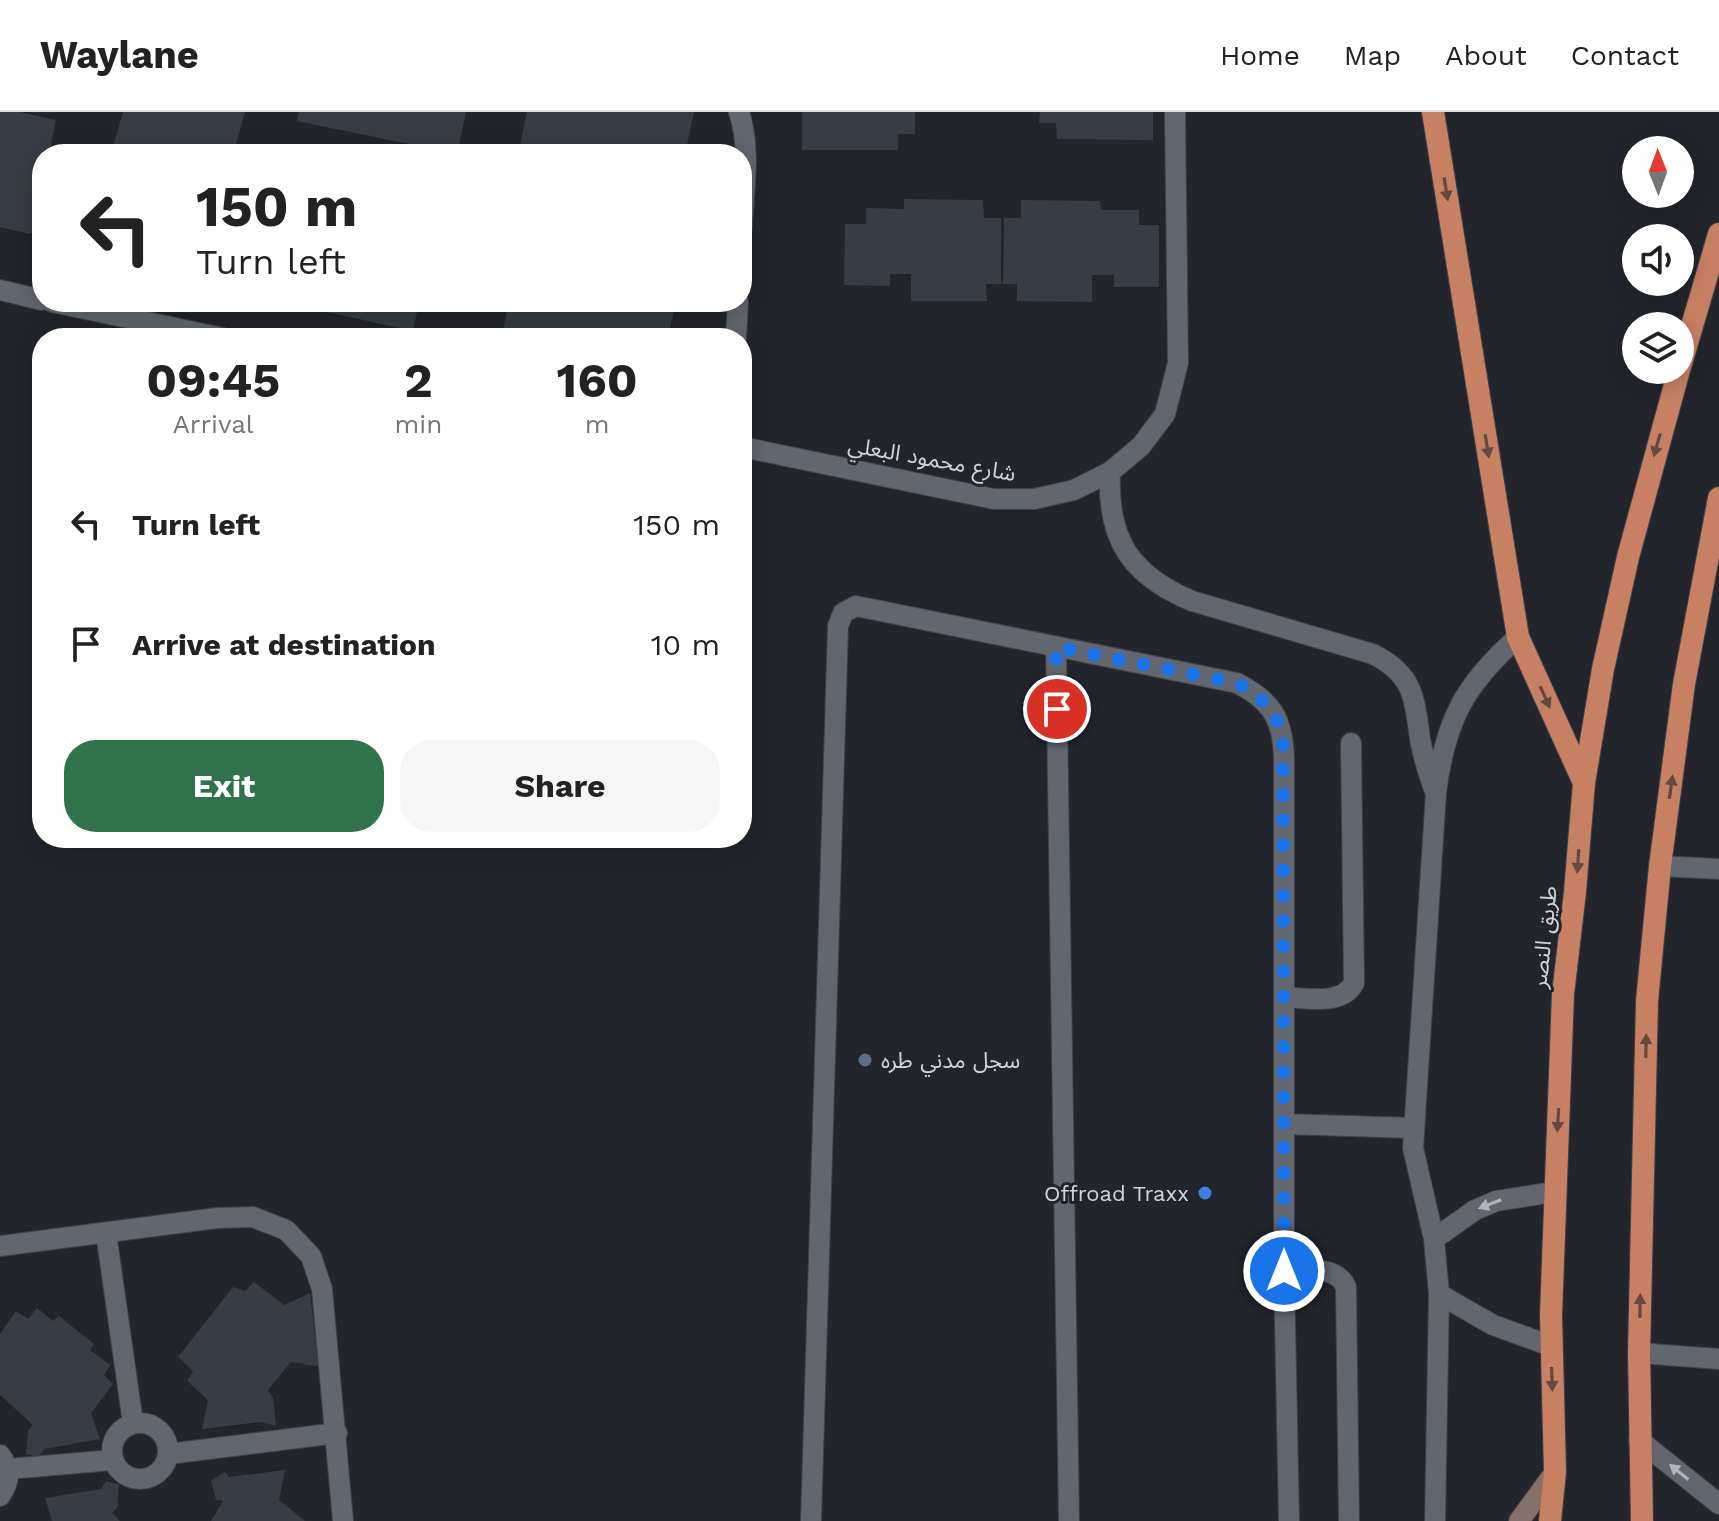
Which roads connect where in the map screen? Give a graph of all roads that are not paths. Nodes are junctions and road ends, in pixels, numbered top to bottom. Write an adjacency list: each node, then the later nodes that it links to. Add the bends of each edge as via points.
1 (739, 112): 4 (street)
2 (1175, 112): 13 (street, شارع محمود البعلي, via 1178,363 1165,414 1141,446)
3 (1433, 112): 15 (highway, one-way to 15)
4 (746, 144)
5 (1719, 234): 9 (highway, طريق النصر)
6 (0, 290): 7 (street)
7 (32, 298)
8 (100, 312): 10 (street)
9 (1694, 320)
10 (176, 328)
11 (1676, 384): 18 (highway, طريق النصر, one-way to 18, via 1628,557)
12 (752, 449): 13 (street, شارع محمود البعلي, via 994,499 1034,499 1074,490)
13 (1110, 472): 19 (street, via 1109,500 1120,540 1143,574 1166,590 1373,654 1399,671 1416,702)
14 (1719, 498): 20 (highway, one-way to 14, via 1684,684)
15 (1518, 637): 18 (highway, one-way to 18); 19 (street, via 1468,690 1449,727)
16 (1056, 647): 22 (street, via 1237,683 1258,694 1274,712 1283,734 1284,759); 44 (street, via 856,606 843,613 838,626); 45 (street)
17 (1351, 743): 22 (street, via 1354,983 1335,998)
18 (1584, 783): 25 (highway, طريق النصر, one-way to 25, via 1563,994)
19 (1436, 793): 24 (street)
20 (1660, 866): 21 (street); 32 (highway, one-way to 20, via 1647,1001)
21 (1719, 869)
22 (1284, 997): 23 (street)
23 (1284, 1124): 24 (street); 29 (street)
24 (1414, 1128): 27 (street, via 1417,1169)
25 (1554, 1192): 27 (street, one-way to 27, via 1496,1201); 31 (highway, طريق النصر)
26 (106, 1233): 28 (street); 34 (street); 35 (street, via 253,1217 286,1230 311,1256 322,1289)
27 (1434, 1239): 30 (street)
28 (0, 1246)
29 (1284, 1271): 46 (street); 47 (street, via 1328,1271 1340,1276 1346,1287)
30 (1439, 1294): 31 (street, via 1493,1325); 48 (street)
31 (1551, 1346): 40 (highway, طريق النصر, one-way to 40)
32 (1639, 1353): 33 (street); 36 (highway)
33 (1719, 1359)
34 (133, 1423): 37 (street, via 158,1429); 38 (street, via 117,1433)
35 (337, 1433): 37 (street); 43 (street)
36 (1639, 1440): 42 (street, one-way to 36); 51 (highway)
37 (168, 1454): 38 (street, via 161,1470 144,1479 125,1475)
38 (113, 1460): 39 (street)
39 (4, 1462): 41 (street, via 6,1487)
40 (1555, 1472): 49 (main road); 50 (highway, طريق النصر)
41 (0, 1496)
42 (1719, 1504)
43 (343, 1521)
44 (811, 1521)
45 (1069, 1521)
46 (1289, 1521)
47 (1349, 1521)
48 (1435, 1521)
49 (1519, 1521)
50 (1550, 1521)
51 (1642, 1521)

